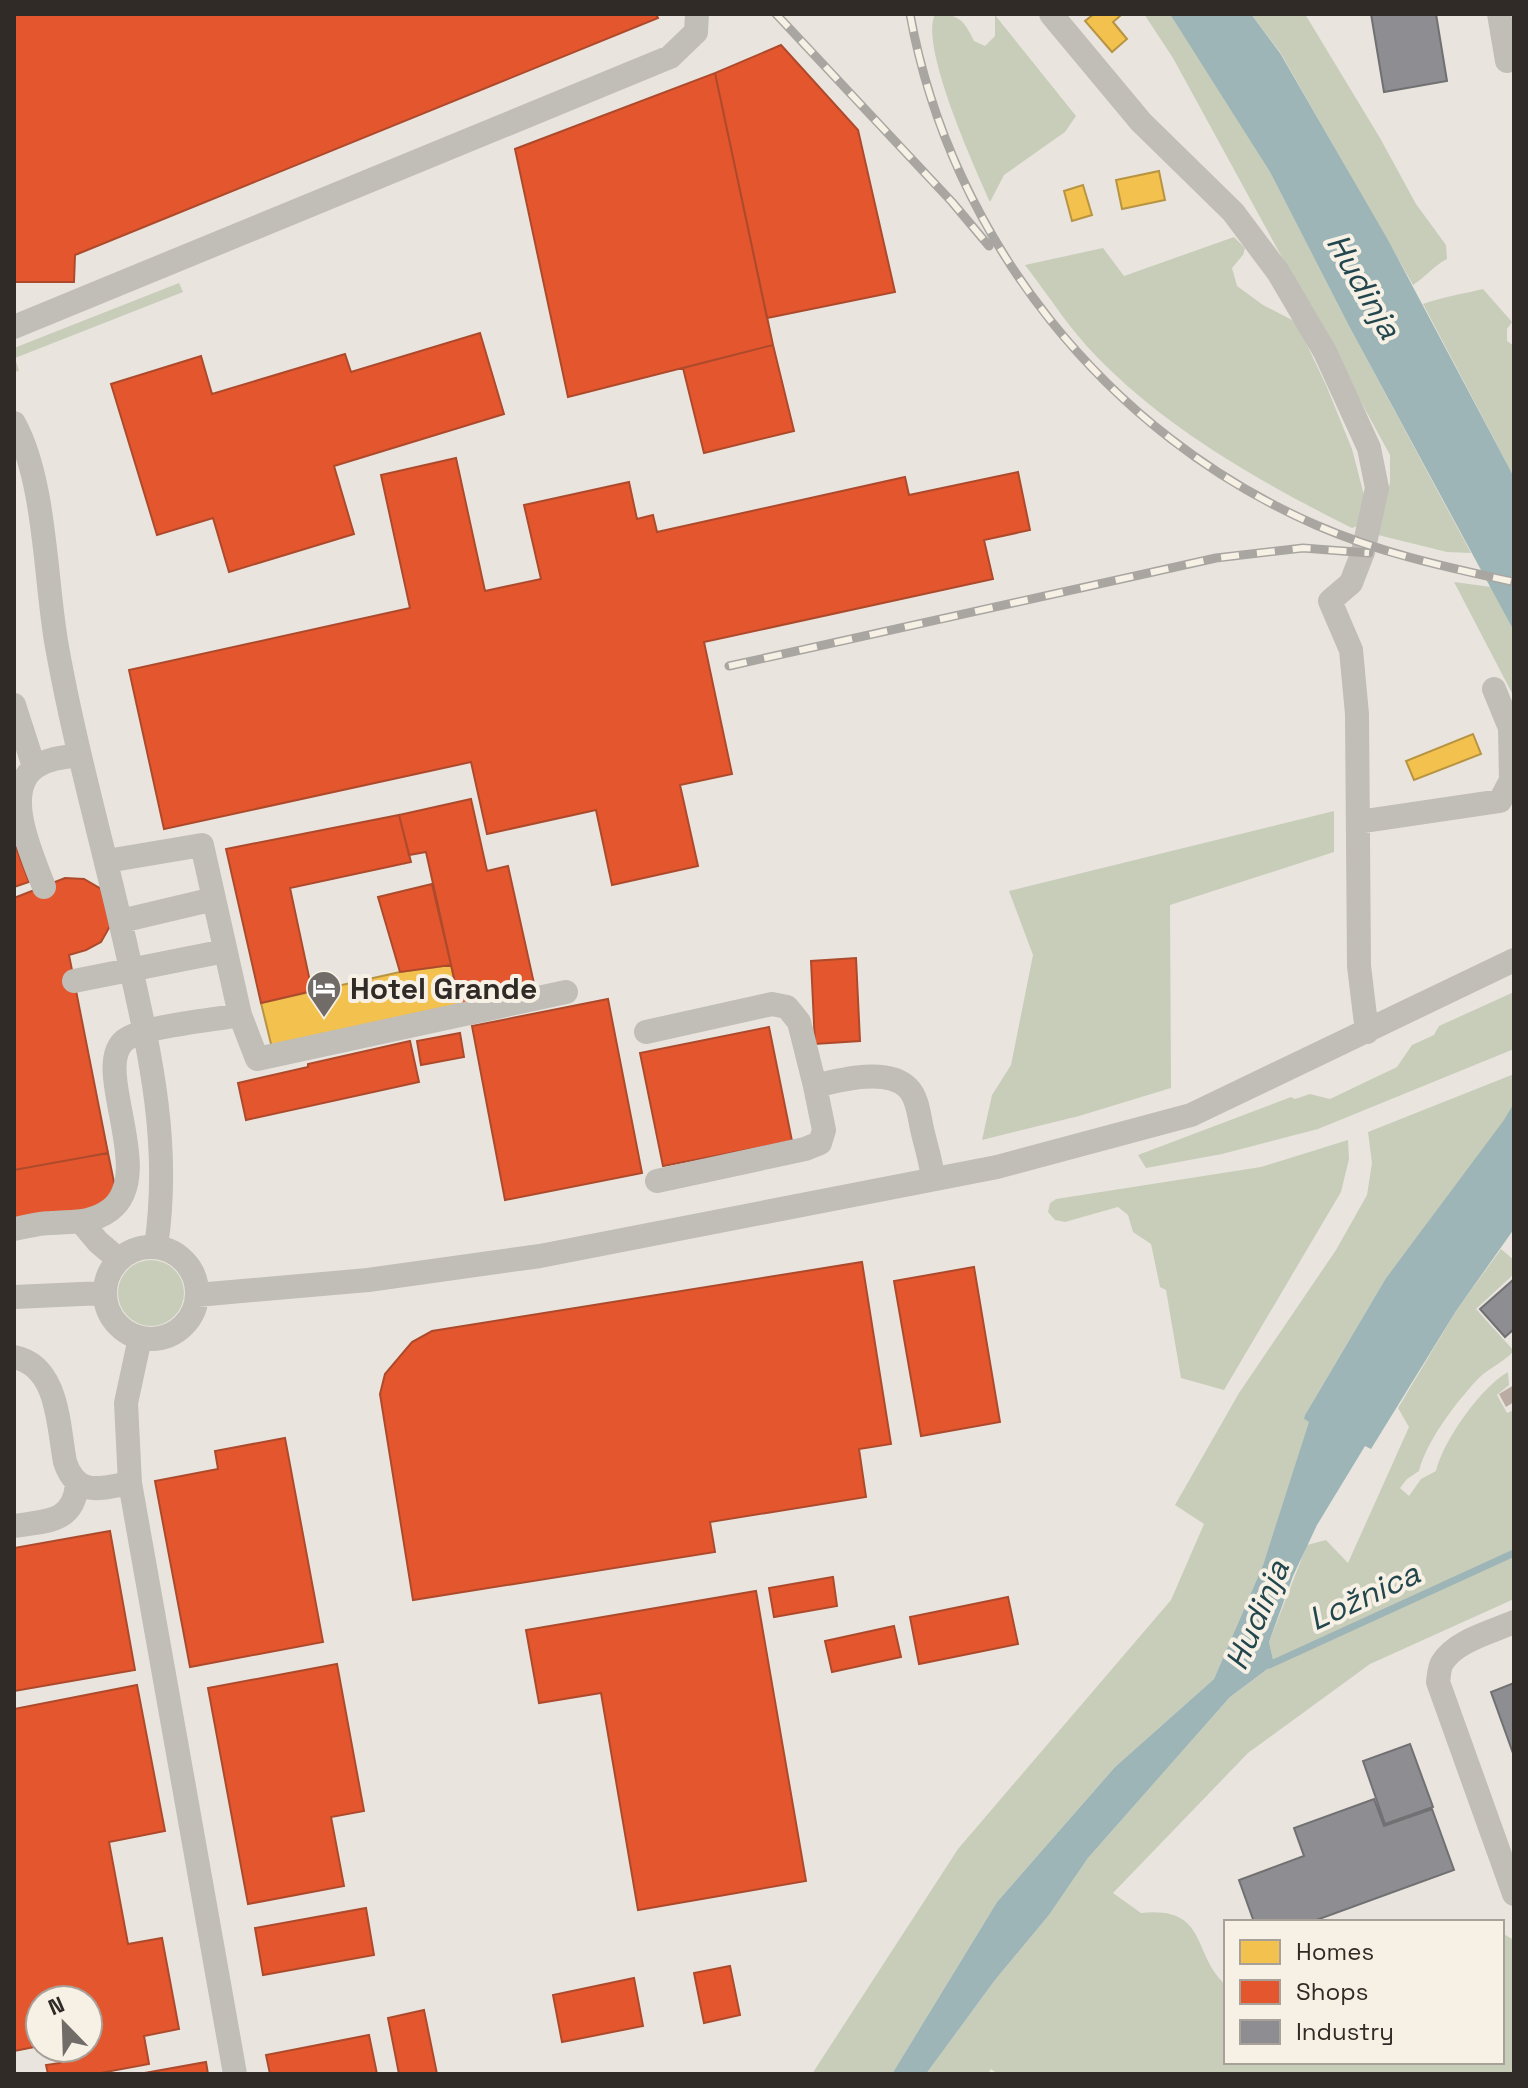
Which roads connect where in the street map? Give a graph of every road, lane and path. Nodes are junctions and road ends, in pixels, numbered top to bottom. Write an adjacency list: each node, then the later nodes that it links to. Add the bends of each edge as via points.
1 (697, 14): 5 (street, via 696,32 670,57)
2 (1051, 14): 11 (street, via 1141,122 1233,212 1278,272 1325,352 1369,448 1377,488 1366,544 1351,583 1330,601 1351,650)
3 (1499, 14): 4 (street)
4 (1507, 61)
5 (14, 327)
6 (14, 423): 9 (street, via 34,481)
7 (1494, 689): 11 (street, via 1510,728 1511,780 1500,801)
8 (14, 705): 10 (street)
9 (79, 755): 10 (street); 12 (street)
10 (34, 767): 13 (street, via 20,800 21,826)
11 (1358, 822): 24 (street, via 1359,966)
12 (107, 861): 14 (street, via 202,845); 15 (street)
13 (44, 887)
14 (214, 899): 15 (street); 16 (street)
15 (121, 921): 18 (street)
16 (225, 951): 18 (street); 21 (street)
17 (1514, 960): 24 (street)
18 (132, 970): 19 (street); 22 (street)
19 (74, 981)
20 (566, 992): 21 (street, via 257,1059)
21 (240, 1015): 22 (street)
22 (146, 1032): 28 (street, via 124,1041 116,1056 129,1166 124,1193 110,1210); 30 (street, via 161,1127)
23 (646, 1032): 25 (street, via 772,1004 787,1007 799,1022)
24 (1367, 1032): 26 (street, via 1191,1115)
25 (815, 1086): 26 (street, via 886,1077 907,1087 918,1107); 27 (street, via 824,1130 820,1143)
26 (933, 1179): 33 (street, via 540,1256 368,1280)
27 (657, 1181)
28 (82, 1223): 29 (street); 31 (street)
29 (14, 1229)
30 (156, 1246): 31 (street, via 129,1251); 33 (street, via 186,1263)
31 (118, 1259): 32 (street)
32 (104, 1293): 34 (street); 35 (street, via 114,1322)
33 (197, 1295): 35 (street, via 195,1309 179,1330 167,1337)
34 (14, 1297)
35 (140, 1338): 37 (street, via 126,1403)
36 (14, 1357): 38 (street, via 39,1369 50,1386 65,1462)
37 (130, 1483): 38 (street, via 92,1489); 43 (street)
38 (77, 1484): 39 (street, via 76,1500 67,1512)
39 (14, 1526)
40 (1514, 1622): 41 (street, via 1454,1651 1441,1664 1438,1682)
41 (1504, 1837): 42 (street)
42 (1514, 1894)
43 (235, 2074)

